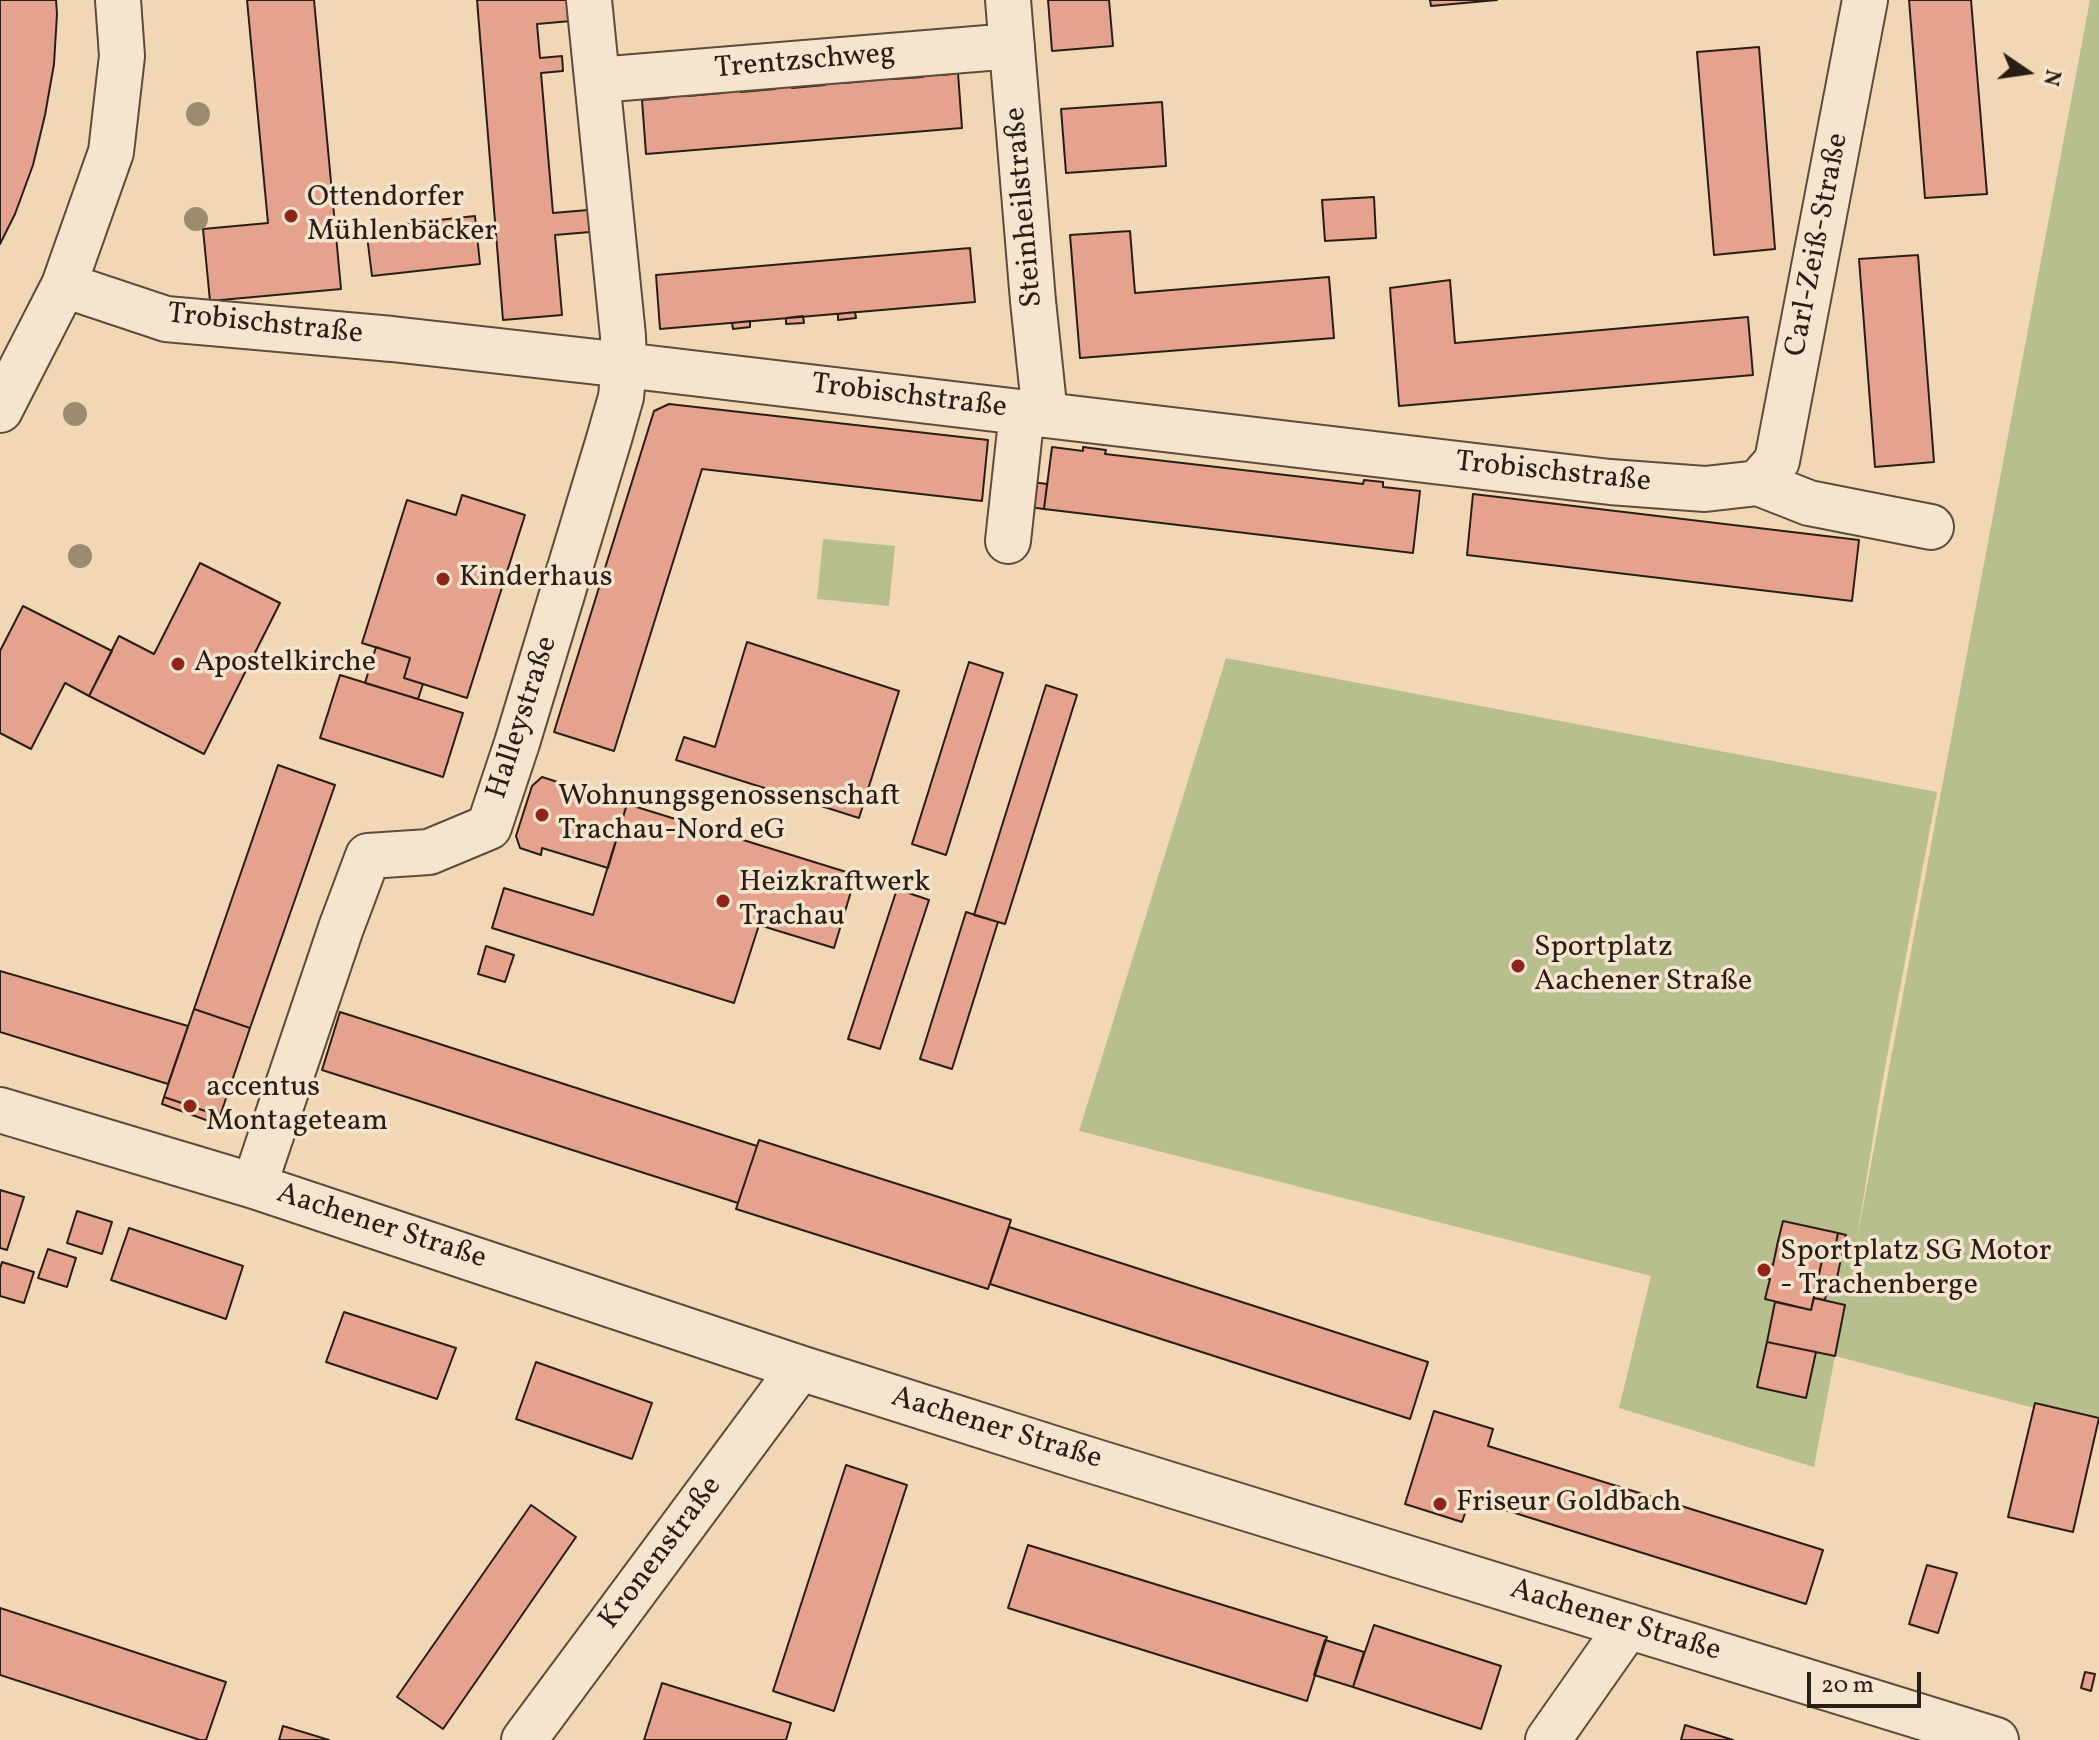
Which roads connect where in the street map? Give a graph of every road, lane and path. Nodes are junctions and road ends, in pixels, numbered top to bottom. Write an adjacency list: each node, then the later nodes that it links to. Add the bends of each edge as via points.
1 (118, 0): 7 (street, via 122,56 111,152)
2 (589, 0): 6 (street, Halleystraße)
3 (1008, 0): 5 (street, Steinheilstraße)
4 (1865, 0): 11 (street, Carl-Zeiß-Straße, via 1777,461)
5 (1012, 46): 6 (street, Trentzschweg); 10 (street, Steinheilstraße, via 1033,301)
6 (598, 80): 8 (street, Halleystraße)
7 (64, 285): 8 (street, Trobischstraße, via 166,319); 9 (street)
8 (624, 365): 10 (street, Trobischstraße); 15 (street, Halleystraße, via 609,439 489,827 429,852 368,856)
9 (0, 410)
10 (1034, 413): 11 (street, Trobischstraße, via 1610,482 1705,489); 13 (street, Steinheilstraße)
11 (1758, 483): 12 (street, via 1809,503)
12 (1931, 527)
13 (1008, 541)
14 (0, 1110): 15 (street, Aachener Straße)
15 (254, 1186): 16 (street, Aachener Straße)
16 (800, 1368): 17 (street, Aachener Straße); 18 (street, Kronenstraße)
17 (1628, 1626): 19 (street); 20 (street, Aachener Straße)
18 (524, 1740)
19 (1548, 1740)
20 (1996, 1740)

